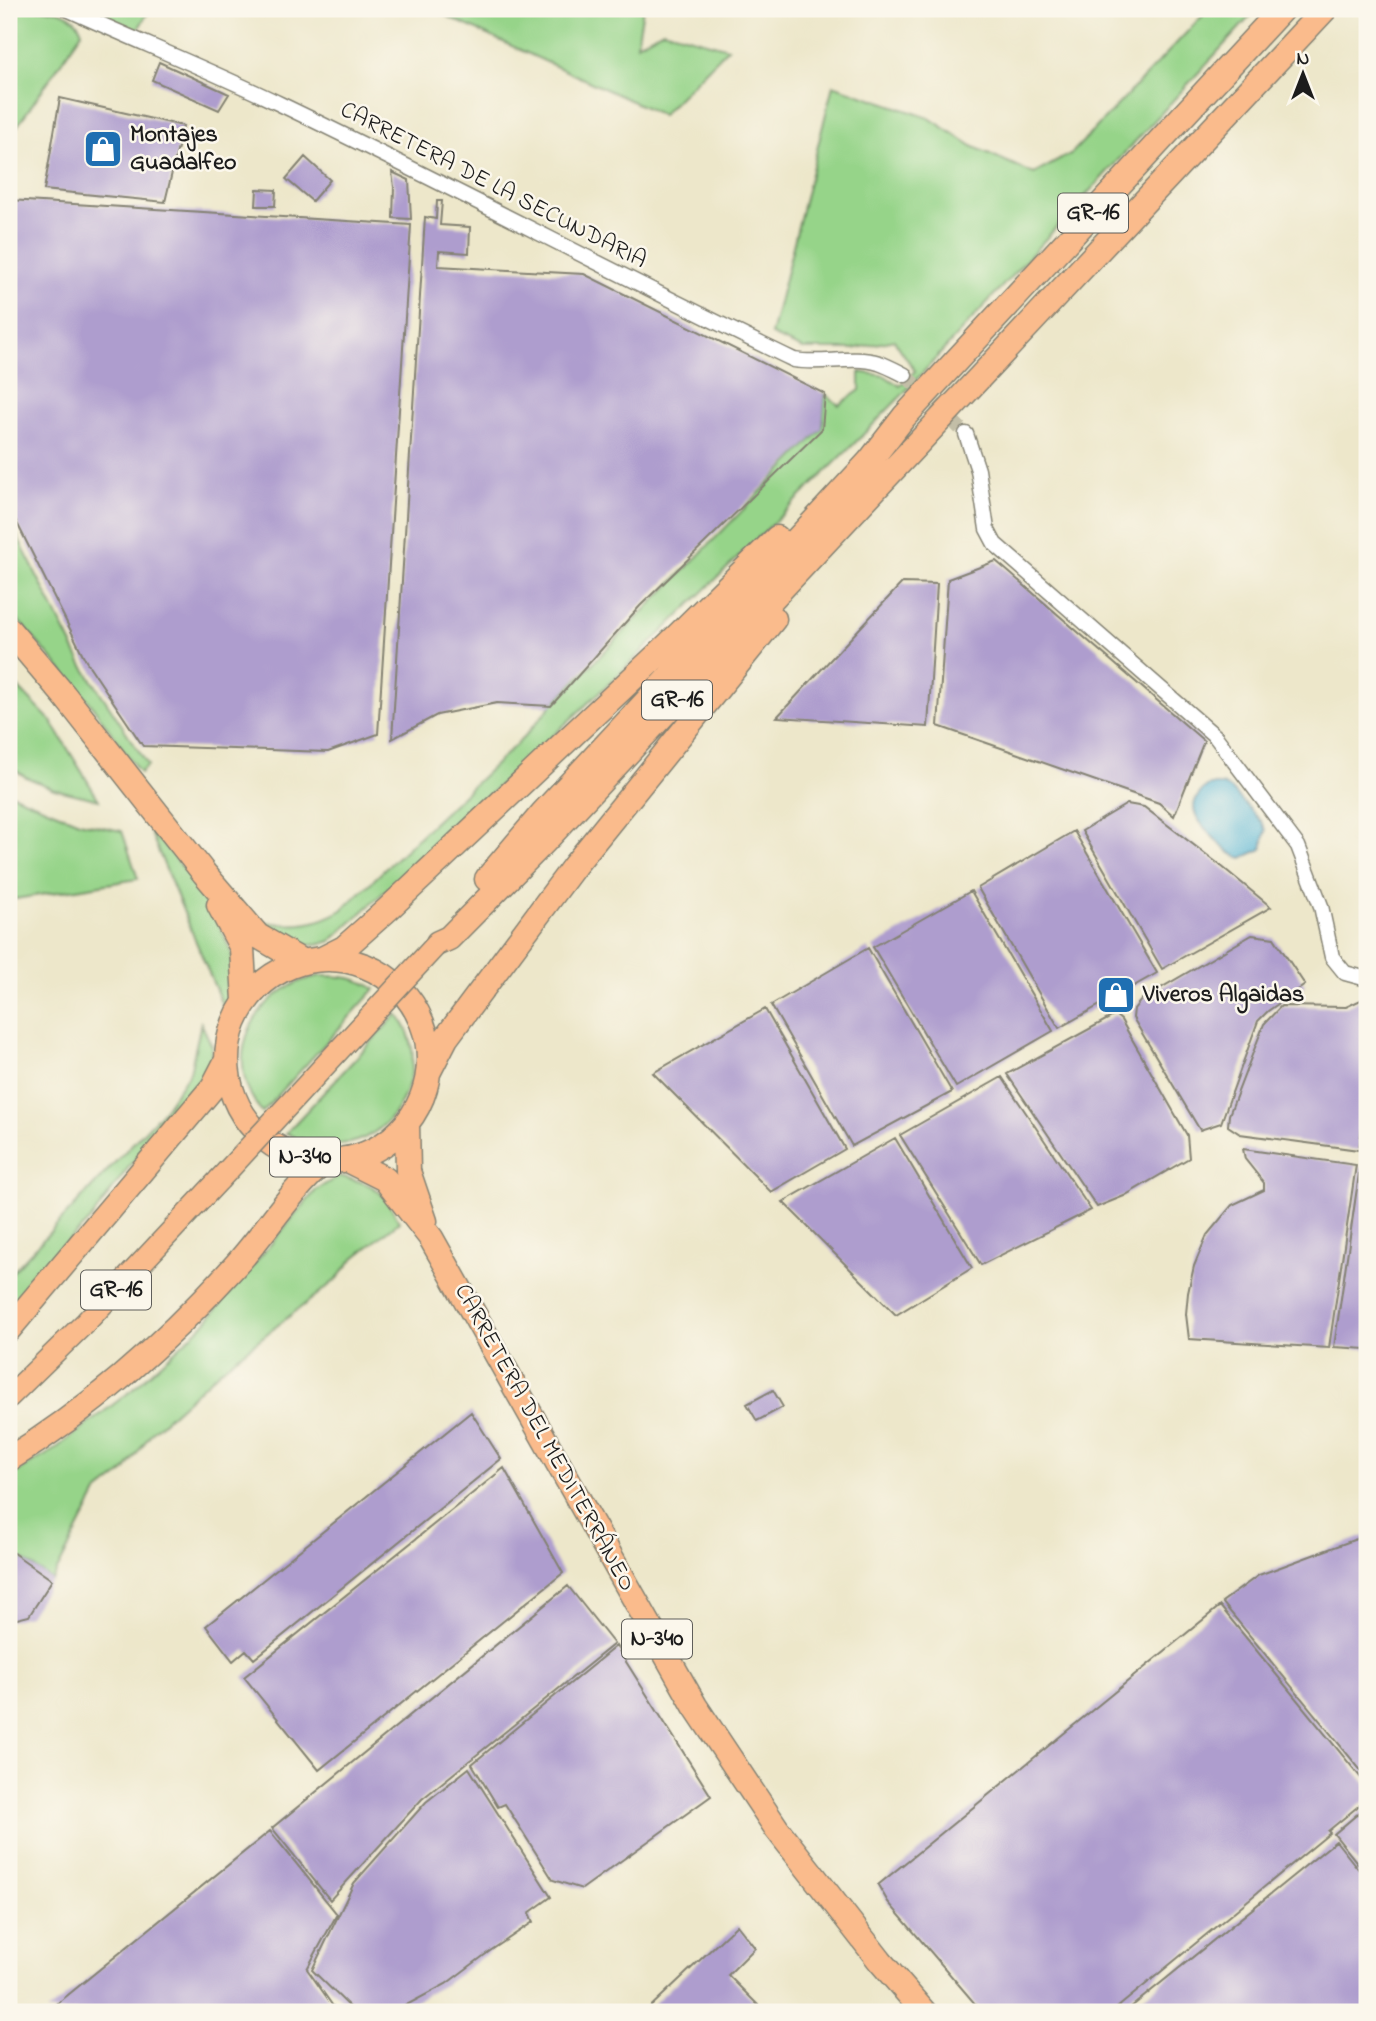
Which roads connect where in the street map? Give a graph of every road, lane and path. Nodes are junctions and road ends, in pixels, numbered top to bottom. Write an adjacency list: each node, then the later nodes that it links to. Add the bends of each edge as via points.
1 (66, 9): 4 (street, CARRETERA DE LA SECUNDARIA, via 277,102 794,360 879,363)
2 (1282, 9): 5 (highway, GR-16)
3 (1325, 9): 7 (highway, GR-16)
4 (905, 375)
5 (904, 417): 10 (highway, GR-16, via 869,462 542,814 442,932); 11 (highway, via 398,900 344,948)
6 (966, 434): 12 (street, via 978,470 987,529 995,544 1215,736 1297,846 1321,906 1332,957 1345,973)
7 (911, 453): 10 (highway, GR-16, via 545,841 449,938); 15 (highway, via 892,482 703,704 575,865 446,1038)
8 (9, 631): 9 (highway, N-340)
9 (204, 873): 11 (highway, N-340, via 258,936); 13 (highway, N-340, via 242,948)
10 (438, 943): 20 (main road, GR-16, bridge, via 86,1322)
11 (312, 960): 13 (highway, N-340, via 271,977); 15 (highway, N-340, via 351,961 378,972 402,990 425,1032)
12 (1367, 979)
13 (245, 1002): 14 (highway, N-340, via 231,1030)
14 (226, 1060): 17 (highway, N-340, via 232,1091 245,1118 267,1141 295,1155); 19 (highway, via 213,1087)
15 (429, 1071): 16 (highway, N-340, via 422,1099)
16 (407, 1123): 17 (highway, N-340, via 369,1152); 18 (highway, CARRETERA DEL MEDITERRÁNEO / N-340, via 408,1171)
17 (335, 1160): 18 (highway, CARRETERA DEL MEDITERRÁNEO / N-340, via 385,1179); 21 (highway, via 310,1174 238,1264 187,1318 121,1377)
18 (431, 1238): 22 (highway, CARRETERA DEL MEDITERRÁNEO / N-340, via 695,1706 777,1829)
19 (9, 1329)
20 (9, 1397)
21 (9, 1459)
22 (924, 2012)

